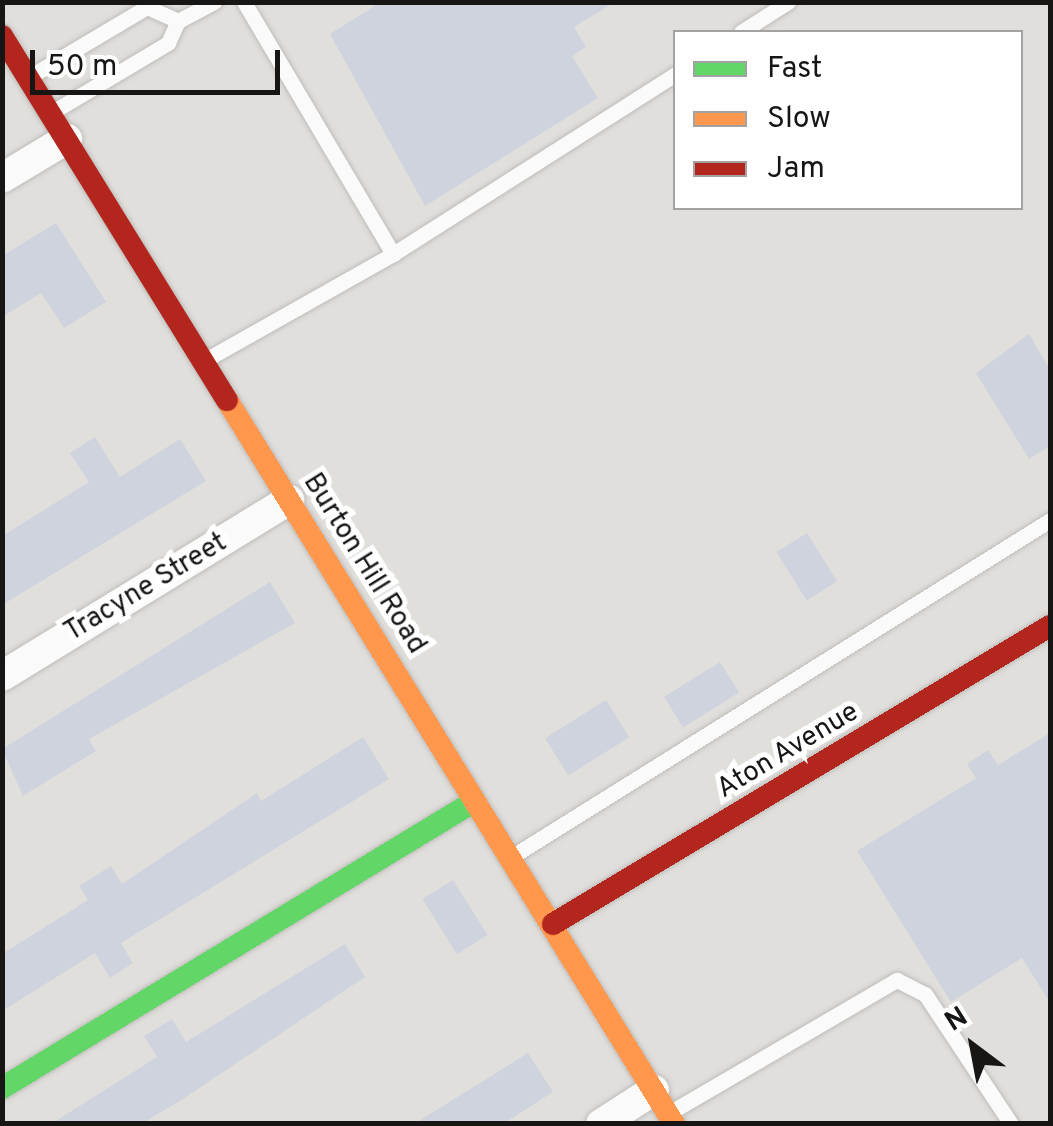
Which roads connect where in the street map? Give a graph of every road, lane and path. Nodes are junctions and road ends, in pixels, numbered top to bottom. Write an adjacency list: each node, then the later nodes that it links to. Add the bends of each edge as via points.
1 (214, 2): 4 (lane)
2 (244, 2): 11 (lane)
3 (788, 2): 5 (lane)
4 (178, 20): 8 (lane, via 147,7); 9 (lane, via 168,43)
5 (744, 30)
6 (2, 36): 8 (street, Burton Hill Road)
7 (673, 76): 11 (lane)
8 (28, 78): 9 (street, Burton Hill Road)
9 (59, 126): 10 (street); 12 (street, Burton Hill Road)
10 (2, 178)
11 (394, 254): 12 (lane)
12 (202, 362): 13 (street, Burton Hill Road)
13 (290, 500): 16 (street, Tracyne Street); 17 (street, Burton Hill Road)
14 (1050, 520): 18 (lane)
15 (1050, 626): 19 (street, Aton Avenue)
16 (2, 676)
17 (476, 802): 18 (street, Burton Hill Road); 20 (street)
18 (510, 858): 19 (street, Burton Hill Road)
19 (554, 924): 21 (street, Burton Hill Road)
20 (2, 1088)
21 (665, 1109): 22 (street); 23 (lane, via 897,980 925,994)
22 (601, 1124)
23 (1011, 1124)

